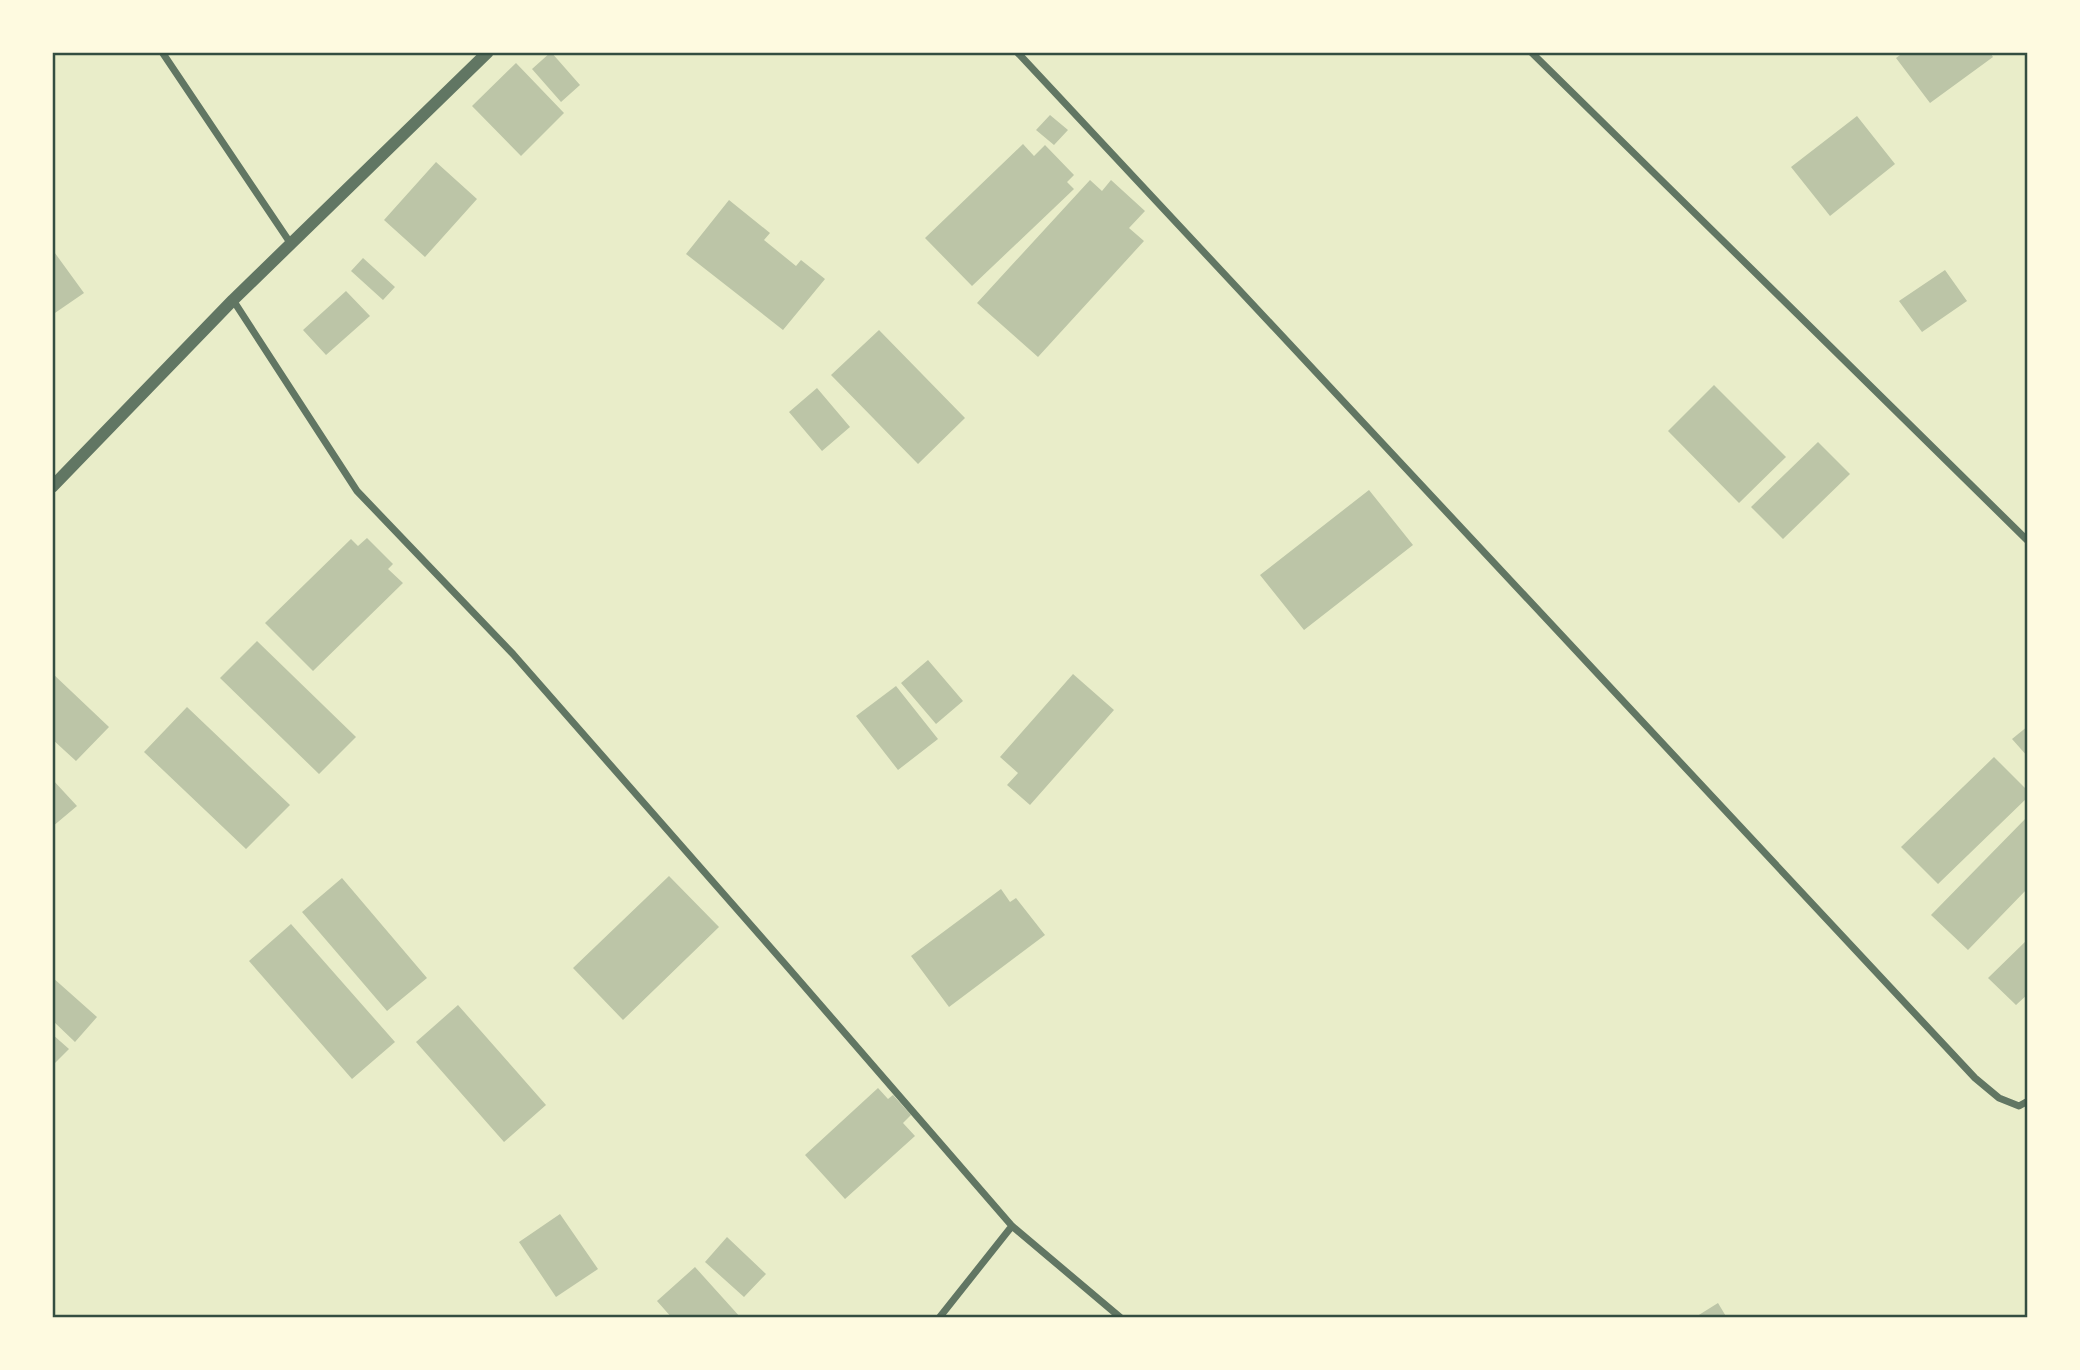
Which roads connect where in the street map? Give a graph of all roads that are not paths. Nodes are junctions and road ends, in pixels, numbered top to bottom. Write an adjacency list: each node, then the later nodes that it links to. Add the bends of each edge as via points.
1 (162, 52): 5 (street)
2 (488, 52): 5 (street)
3 (1017, 52): 9 (street, via 1975,1078 1999,1098 2019,1106)
4 (1531, 52): 8 (street)
5 (291, 244): 6 (street)
6 (233, 299): 7 (street); 10 (street, via 357,491 513,654)
7 (52, 486)
8 (2028, 541)
9 (2028, 1101)
10 (1012, 1226): 11 (street); 12 (street)
11 (939, 1318)
12 (1121, 1318)

